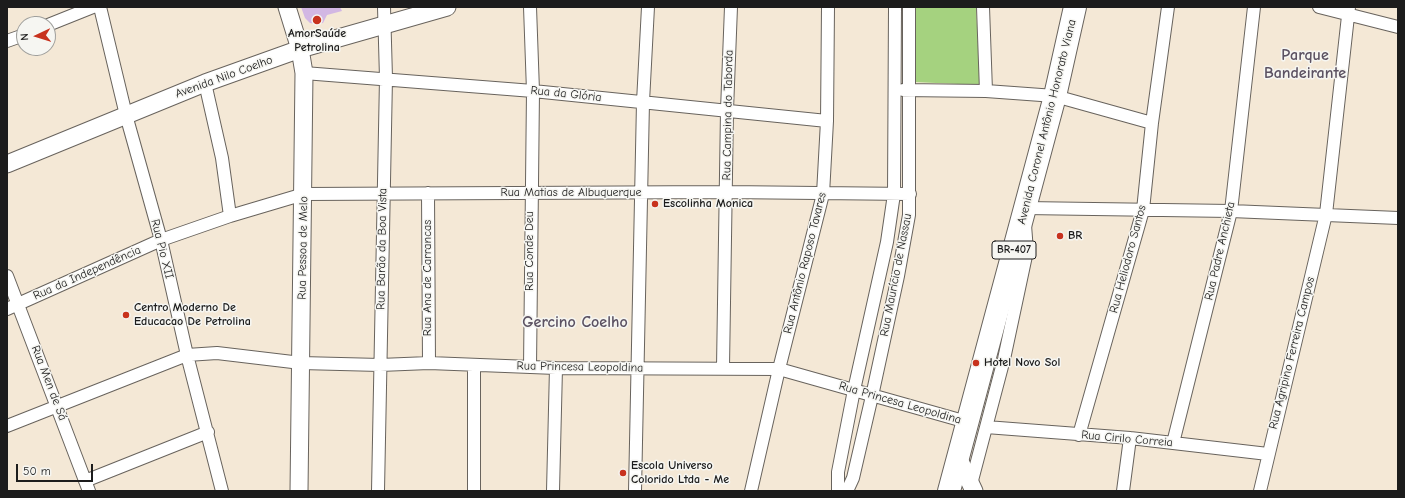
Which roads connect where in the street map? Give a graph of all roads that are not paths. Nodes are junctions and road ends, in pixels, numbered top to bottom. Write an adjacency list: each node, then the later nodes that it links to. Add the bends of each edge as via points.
1 (93, 7): 18 (street)
2 (100, 7): 32 (street, Rua Pio XII)
3 (287, 7): 21 (street, Rua Pessoa de Melo)
4 (384, 7): 19 (street, Rua Barão da Boa Vista)
5 (447, 7): 19 (street, Avenida Nilo Coelho)
6 (648, 7): 30 (street)
7 (731, 7): 31 (street, Rua Campina do Taborda)
8 (828, 7): 33 (street, Rua Antônio Raposo Tavares)
9 (895, 7): 25 (street, Rua Maurício de Nassau)
10 (909, 7): 26 (street, Rua Maurício de Nassau)
11 (983, 7): 28 (street)
12 (1168, 7): 34 (street, Rua Heliodoro Santos)
13 (1254, 7): 46 (street, Rua Padre Anchieta)
14 (1318, 7): 16 (street)
15 (532, 10): 27 (street, Rua Conde Deu)
16 (1348, 10): 20 (street); 48 (street, Rua Agripino Ferreira Campos)
17 (1076, 13): 29 (highway, Avenida Coronel Antônio Honorato Viana / BR-407)
18 (56, 22)
19 (384, 26): 21 (street, Avenida Nilo Coelho); 23 (street, Rua Barão da Boa Vista)
20 (1398, 27)
21 (300, 49): 22 (street, Rua Pessoa de Melo); 24 (street, Avenida Nilo Coelho)
22 (304, 72): 23 (street, Rua da Glória); 40 (street, Rua Pessoa de Melo)
23 (386, 78): 27 (street, Rua da Glória); 36 (street, Rua Barão da Boa Vista)
24 (205, 83): 32 (street, Avenida Nilo Coelho); 49 (street, via 222,158)
25 (895, 90): 26 (street); 43 (street, Rua Maurício de Nassau)
26 (909, 90): 28 (street); 44 (street, Rua Maurício de Nassau)
27 (533, 91): 30 (street, Rua da Glória); 41 (street, Rua Conde Deu)
28 (986, 91): 29 (street)
29 (1055, 96): 34 (street); 47 (highway, Avenida Coronel Antônio Honorato Viana / BR-407)
30 (643, 102): 31 (street, Rua da Glória); 37 (street)
31 (727, 110): 33 (street, Rua da Glória); 38 (street, Rua Campina do Taborda)
32 (126, 115): 35 (street, Avenida Nilo Coelho); 51 (street, Rua Pio XII)
33 (827, 121): 42 (street, Rua Antônio Raposo Tavares)
34 (1152, 123): 45 (street, Rua Heliodoro Santos)
35 (7, 164)
36 (382, 192): 39 (street, Rua Matias de Albuquerque); 40 (street, Rua Matias de Albuquerque); 59 (street, Rua Barão da Boa Vista)
37 (641, 192): 38 (street, Rua Matias de Albuquerque); 41 (street, Rua Matias de Albuquerque); 63 (street)
38 (726, 192): 42 (street, Rua Matias de Albuquerque); 61 (street, Rua Campina do Taborda)
39 (428, 193): 41 (street, Rua Matias de Albuquerque); 57 (street, Rua Ana de Carrancas)
40 (304, 194): 49 (street, Rua da Independência); 56 (street, Rua Pessoa de Melo)
41 (531, 194): 60 (street, Rua Conde Deu)
42 (824, 194): 43 (street, Rua Matias de Albuquerque); 64 (street, Rua Antônio Raposo Tavares)
43 (894, 194): 44 (street, Rua Matias de Albuquerque); 65 (street, Rua Maurício de Nassau, via 887,242)
44 (910, 194): 66 (street, Rua Maurício de Nassau, via 905,239)
45 (1143, 210): 46 (street); 47 (street); 71 (street, Rua Heliodoro Santos)
46 (1231, 211): 48 (street); 73 (street, Rua Padre Anchieta)
47 (1024, 212): 68 (highway, Avenida Coronel Antônio Honorato Viana / BR-407, via 996,353)
48 (1326, 214): 50 (street); 74 (street, Rua Agripino Ferreira Campos)
49 (230, 216): 51 (street, Rua da Independência)
50 (1398, 218)
51 (161, 240): 53 (street, Rua da Independência); 55 (street, Rua Pio XII)
52 (7, 276): 53 (street, Rua Men de Sá)
53 (19, 304): 54 (street, Rua da Independência); 67 (street, Rua Men de Sá)
54 (7, 309)
55 (187, 355): 56 (street, Rua Princesa Leopoldina, via 238,354); 67 (street, Rua Princesa Leopoldina); 70 (street, Rua Pio XII)
56 (300, 363): 59 (street, Rua Princesa Leopoldina); 79 (street, Rua Pessoa de Melo)
57 (429, 364): 58 (street, Rua Princesa Leopoldina); 59 (street, Rua Princesa Leopoldina)
58 (474, 364): 60 (street, Rua Princesa Leopoldina); 81 (street)
59 (380, 365): 80 (street, Rua Barão da Boa Vista)
60 (530, 366): 62 (street, Rua Princesa Leopoldina)
61 (723, 367): 63 (street, Rua Princesa Leopoldina); 64 (street, Rua Princesa Leopoldina)
62 (556, 368): 63 (street, Rua Princesa Leopoldina); 82 (street)
63 (638, 368): 83 (street)
64 (779, 369): 65 (street, Rua Princesa Leopoldina); 84 (street, Rua Antônio Raposo Tavares)
65 (854, 390): 66 (street, Rua Princesa Leopoldina); 85 (street, Rua Maurício de Nassau, via 838,472)
66 (872, 396): 68 (street, Rua Princesa Leopoldina); 86 (street, Rua Maurício de Nassau)
67 (57, 405): 69 (street, Rua Princesa Leopoldina); 76 (street, Rua Men de Sá)
68 (977, 425): 71 (street, Rua Cirilo Correia); 75 (highway, Avenida Coronel Antônio Honorato Viana / BR-407); 77 (street)
69 (7, 426)
70 (208, 432): 76 (street); 78 (street, Rua Pio XII)
71 (1078, 435): 72 (street, Rua Cirilo Correia)
72 (1130, 438): 73 (street, Rua Cirilo Correia); 88 (street)
73 (1173, 443): 74 (street, Rua Cirilo Correia)
74 (1268, 454): 89 (street, Rua Agripino Ferreira Campos)
75 (958, 457): 77 (street); 87 (highway, Avenida Coronel Antônio Honorato Viana / BR-407)
76 (87, 486)
77 (971, 489)
78 (222, 491)
79 (299, 491)
80 (378, 491)
81 (474, 491)
82 (553, 491)
83 (635, 491)
84 (751, 491)
85 (838, 491)
86 (847, 491)
87 (949, 491)
88 (1123, 491)
89 (1260, 491)

